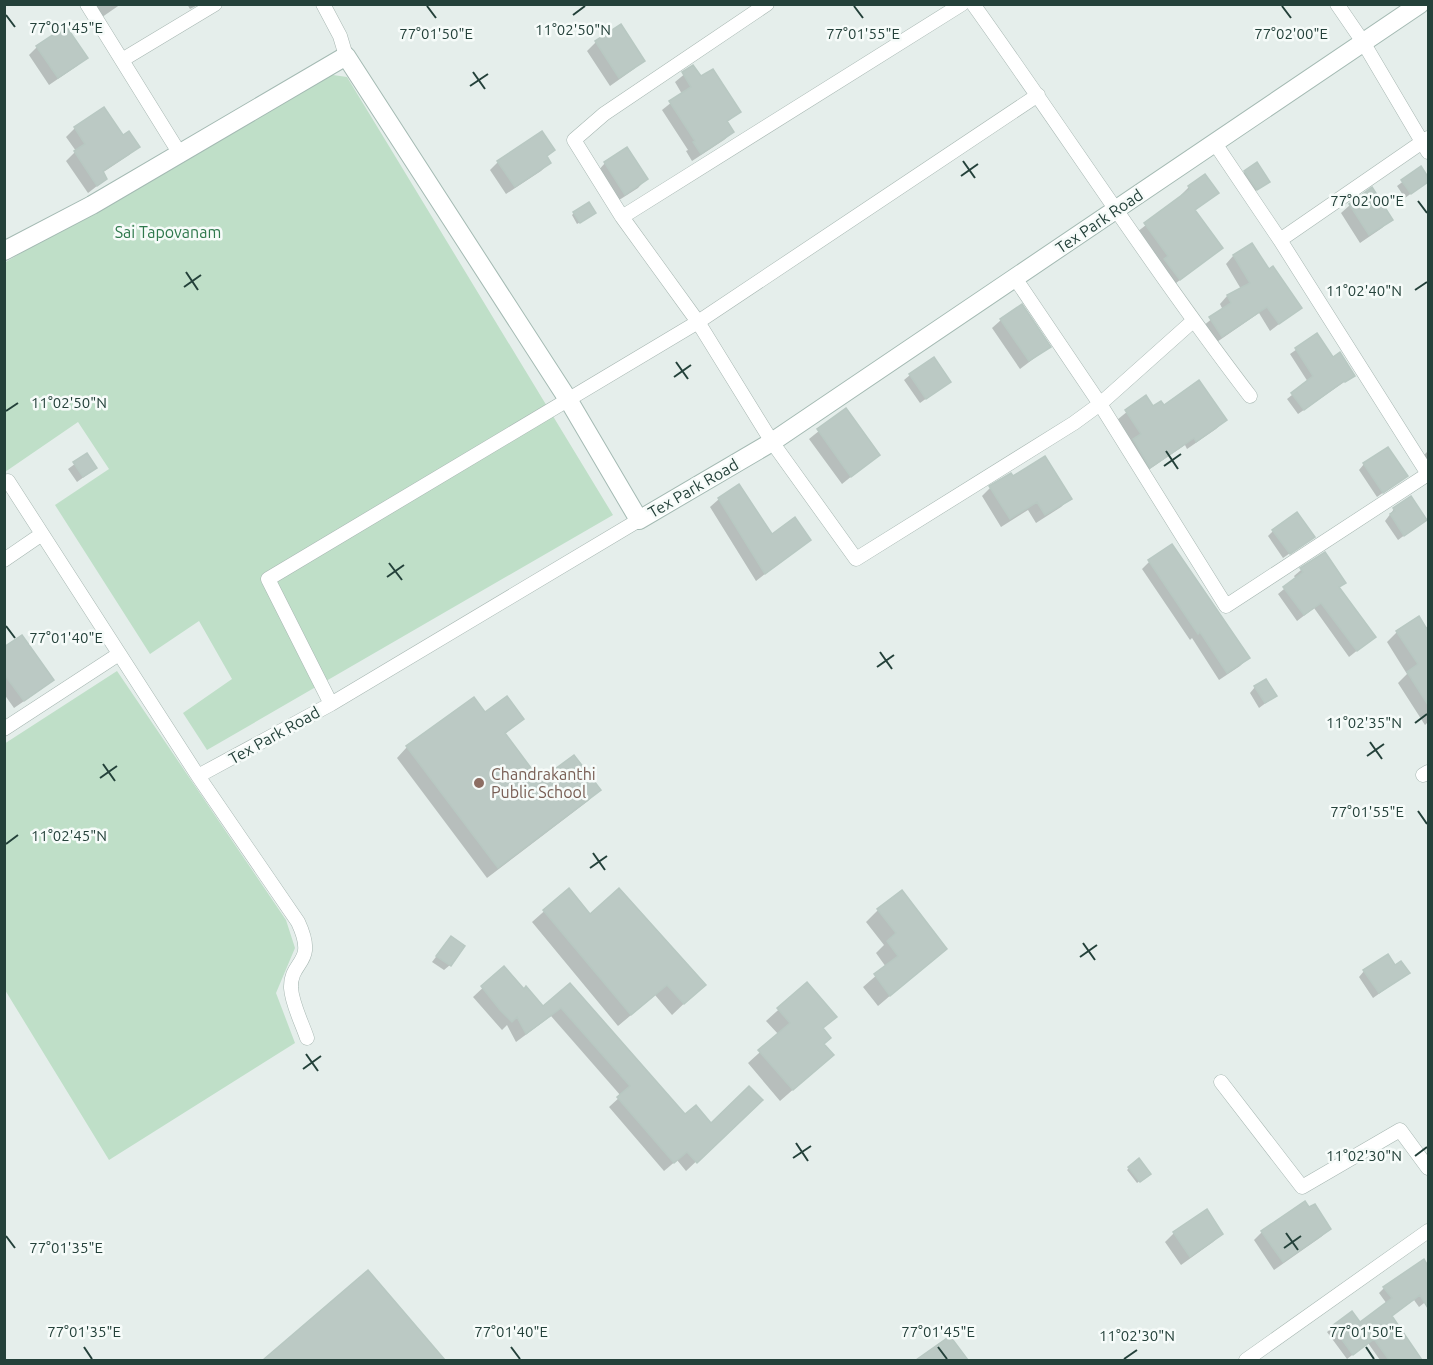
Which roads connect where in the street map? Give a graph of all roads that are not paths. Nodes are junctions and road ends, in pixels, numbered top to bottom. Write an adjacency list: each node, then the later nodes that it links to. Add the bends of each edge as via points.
1 (87, 4): 11 (street)
2 (215, 4): 11 (street)
3 (323, 4): 10 (street)
4 (767, 4): 17 (street, via 604,114 574,140)
5 (962, 4): 17 (street)
6 (973, 4): 12 (street)
7 (1337, 4): 9 (street)
8 (1420, 4): 9 (street, Tex Park Road)
9 (1363, 42): 13 (street, Tex Park Road); 14 (street)
10 (346, 56): 15 (street); 24 (street)
11 (122, 60): 15 (street)
12 (1038, 95): 16 (street); 22 (street)
13 (1214, 142): 16 (street, Tex Park Road); 18 (street)
14 (1426, 144): 18 (street)
15 (180, 154): 19 (street)
16 (1116, 209): 20 (street, Tex Park Road); 21 (street)
17 (622, 216): 22 (street)
18 (1280, 240): 25 (street, via 1428,474 1226,606)
19 (4, 251)
20 (1015, 278): 25 (street); 26 (street, Tex Park Road)
21 (1193, 321): 23 (street); 25 (street)
22 (698, 322): 24 (street); 26 (street)
23 (1250, 396)
24 (569, 401): 28 (street); 32 (street, via 268,579)
25 (1100, 404): 26 (street, via 856,560)
26 (772, 442): 28 (street, Tex Park Road)
27 (8, 481): 29 (street)
28 (639, 519): 32 (street, Tex Park Road)
29 (42, 534): 30 (street); 31 (street)
30 (4, 560)
31 (119, 654): 33 (street); 34 (street)
32 (331, 704): 34 (street, Tex Park Road)
33 (4, 729)
34 (198, 776): 35 (street, via 303,933 306,953 291,991)
35 (307, 1038)
36 (1221, 1082): 37 (street, via 1302,1188 1400,1130)
37 (1428, 1168)
38 (1428, 1231): 39 (street)
39 (1246, 1360)

